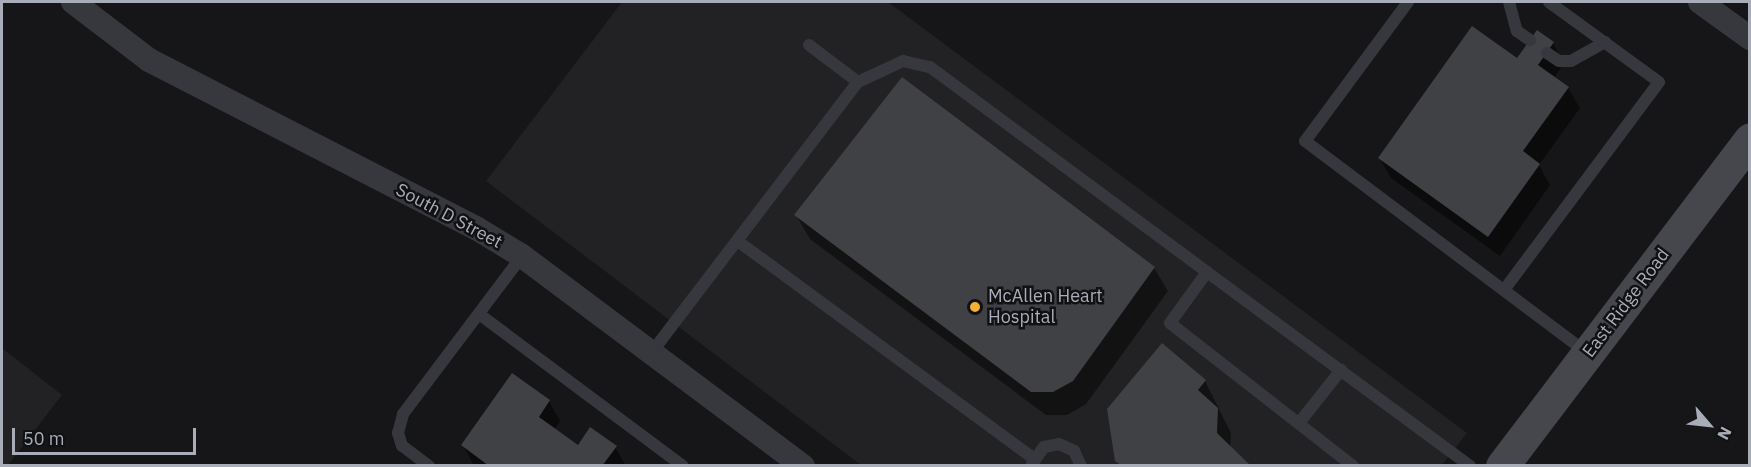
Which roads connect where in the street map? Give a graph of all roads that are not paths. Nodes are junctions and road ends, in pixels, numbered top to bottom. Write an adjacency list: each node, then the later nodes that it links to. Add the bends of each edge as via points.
1 (74, 2): 14 (street, South D Street, via 149,60 476,228)
2 (1408, 2): 16 (lane, via 1305,141)
3 (1509, 2): 7 (lane, via 1517,31)
4 (1549, 2): 8 (lane)
5 (1700, 2): 6 (street)
6 (1749, 38)
7 (1530, 40)
8 (1605, 42): 10 (lane, via 1571,61 1559,61); 16 (lane, via 1659,82)
9 (809, 45): 11 (lane)
10 (1547, 52)
11 (858, 82): 13 (lane); 15 (lane, via 903,61 930,67)
12 (1749, 139): 19 (main road, East Ridge Road)
13 (739, 242): 18 (lane); 23 (lane)
14 (522, 256): 17 (lane); 18 (street, South D Street)
15 (1208, 272): 20 (lane); 21 (lane, via 1170,323)
16 (1504, 290): 19 (lane)
17 (479, 314): 24 (lane, via 404,414 398,433 402,446); 25 (lane)
18 (652, 352): 22 (street, South D Street)
19 (1588, 353): 29 (main road, East Ridge Road)
20 (1341, 370): 21 (lane); 28 (lane)
21 (1299, 423): 27 (lane)
22 (788, 461)
23 (1032, 462): 26 (lane, via 1044,447 1059,444 1074,451)
24 (429, 465)
25 (683, 465)
26 (1081, 465)
27 (1353, 465)
28 (1470, 465)
29 (1502, 465)

